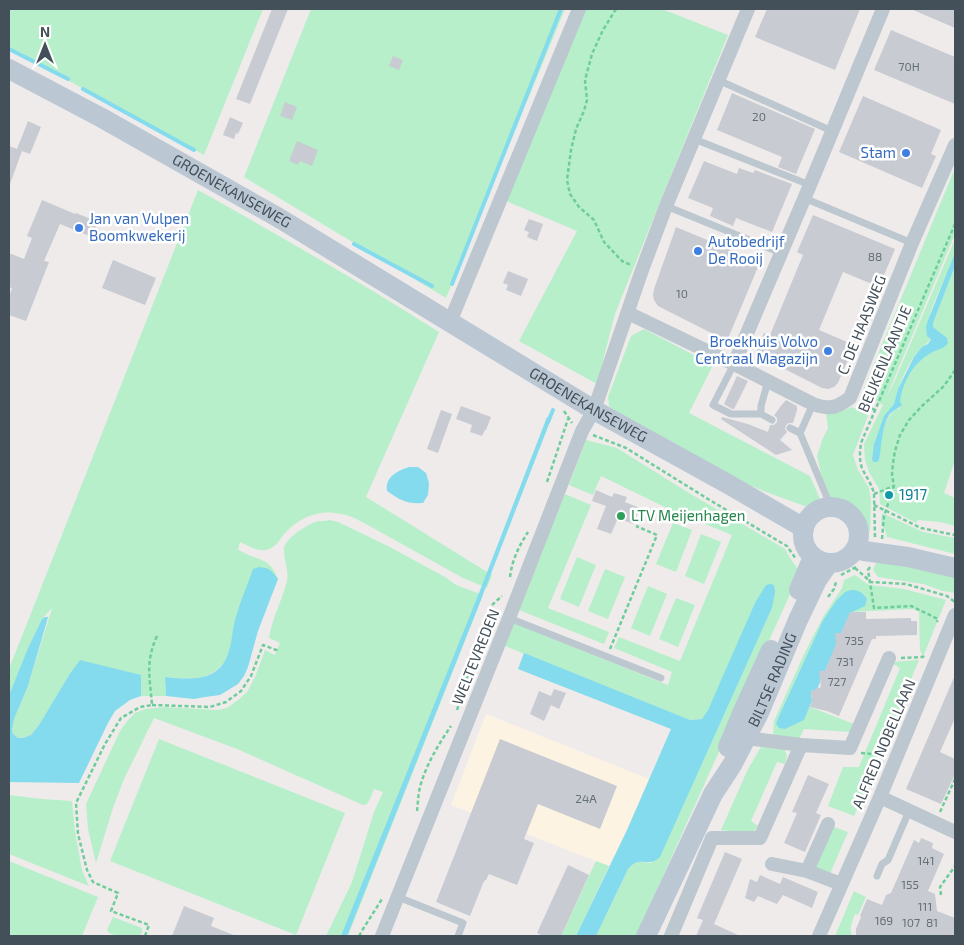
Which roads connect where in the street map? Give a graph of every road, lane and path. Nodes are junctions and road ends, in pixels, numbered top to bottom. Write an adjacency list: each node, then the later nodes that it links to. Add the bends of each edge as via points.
1 (578, 9): 17 (street)
2 (616, 9): 15 (path, via 592,54 584,80 587,100 576,129 567,180 570,194 594,220 604,242 622,261)
3 (748, 9): 6 (street)
4 (883, 9): 7 (street)
5 (9, 69): 17 (street, GROENEKANSEWEG, via 279,218)
6 (718, 80): 7 (lane); 8 (street)
7 (832, 131): 10 (street)
8 (694, 139): 10 (lane); 11 (street)
9 (955, 145): 13 (street, C. DE HAASWEG)
10 (807, 192): 13 (lane); 14 (street)
11 (666, 206): 14 (lane); 15 (street)
12 (955, 224): 30 (path, BEUKENLAANTJE, via 861,443 861,466)
13 (912, 243): 21 (street, C. DE HAASWEG, via 850,398 831,408)
14 (781, 253): 18 (street)
15 (642, 270): 16 (street)
16 (628, 313): 18 (street, C. DE HAASWEG); 22 (street, WELTEVREDEN)
17 (450, 322): 22 (street, GROENEKANSEWEG)
18 (734, 364): 20 (street, C. DE HAASWEG); 23 (lane, via 713,405 730,414)
19 (955, 370): 29 (path, via 944,386 909,420 900,436 893,463)
20 (768, 381): 21 (street, C. DE HAASWEG); 23 (lane)
21 (814, 404): 27 (lane)
22 (594, 410): 26 (street, WELTEVREDEN); 33 (street, GROENEKANSEWEG, via 728,484)
23 (761, 414): 24 (lane)
24 (772, 420)
25 (790, 428): 27 (lane)
26 (582, 431): 28 (path, GROENEKANSEWEG, via 568,418); 40 (path, GROENEKANSEWEG, via 626,448 787,546 802,571); 47 (street, WELTEVREDEN)
27 (800, 433): 31 (lane)
28 (546, 482)
29 (894, 486): 30 (path); 32 (path)
30 (874, 494): 32 (path, BEUKENLAANTJE, via 874,505)
31 (831, 507): 33 (street, via 815,512); 38 (street, via 848,512 854,519 858,527)
32 (886, 510): 36 (path, via 921,528); 37 (path)
33 (807, 523): 40 (street, via 804,544)
34 (636, 526): 52 (path, via 657,535)
35 (530, 528): 42 (path, via 519,546)
36 (955, 535)
37 (880, 547): 38 (street); 39 (street); 41 (street); 43 (path, via 868,570)
38 (857, 551): 40 (street, via 840,562); 43 (path)
39 (955, 559)
40 (816, 565): 58 (street, BILTSE RADING, via 817,580 759,713)
41 (955, 568)
42 (509, 580)
43 (870, 582): 45 (path, via 906,584 947,596); 48 (path, via 874,608 911,606 938,619)
44 (505, 593): 56 (path, WELTEVREDEN, via 493,604 476,646)
45 (955, 602)
46 (955, 615): 61 (street, ALFRED NOBELLAAN)
47 (509, 618): 52 (lane); 75 (street, WELTEVREDEN)
48 (935, 626)
49 (157, 636): 55 (path, via 148,662)
50 (926, 649): 53 (path, via 923,657)
51 (279, 651): 55 (path, via 263,645 251,676 241,691 226,702 210,707)
52 (607, 656): 54 (lane)
53 (889, 658): 60 (street, ALFRED NOBELLAAN)
54 (661, 678)
55 (152, 705): 76 (path, via 140,707 121,718 76,803 78,834 93,882 118,893 111,911 149,925)
56 (456, 713)
57 (453, 723): 64 (path, WELTEVREDEN, via 428,764 420,787)
58 (739, 737): 59 (street, ALFRED NOBELLAAN); 80 (street, BILTSE RADING, via 732,765 713,794)
59 (802, 745): 60 (street, ALFRED NOBELLAAN); 81 (street, via 760,838 712,838)
60 (850, 748): 61 (path, via 853,752)
61 (897, 756): 63 (street, ALFRED NOBELLAAN)
62 (955, 780): 66 (path)
63 (880, 797): 65 (street); 73 (street, ALFRED NOBELLAAN)
64 (417, 811)
65 (909, 811): 66 (street); 72 (lane, via 888,860 882,864)
66 (935, 823): 68 (street)
67 (828, 824): 71 (street)
68 (955, 832)
69 (772, 864): 71 (street)
70 (955, 866): 74 (path, via 940,887)
71 (807, 871): 73 (street)
72 (877, 876)
73 (841, 884): 82 (street, ALFRED NOBELLAAN)
74 (941, 894)
75 (392, 895): 77 (path); 78 (street, WELTEVREDEN); 79 (lane, via 463,923)
76 (145, 936)
77 (359, 936)
78 (382, 936)
79 (458, 936)
80 (646, 936)
81 (671, 936)
82 (819, 936)

